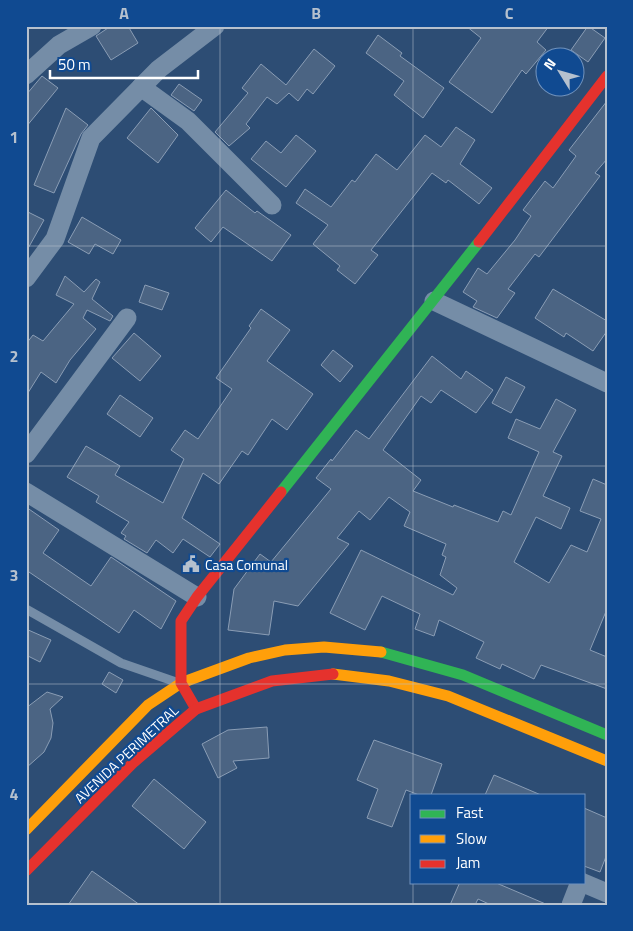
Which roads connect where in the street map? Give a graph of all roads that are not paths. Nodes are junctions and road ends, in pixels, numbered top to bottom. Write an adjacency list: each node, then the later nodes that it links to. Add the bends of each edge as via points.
1 (92, 26): 3 (street, via 59,45)
2 (215, 26): 5 (street, via 159,69)
3 (26, 75)
4 (607, 76): 8 (main road)
5 (142, 87): 6 (street, via 188,121); 7 (street, via 90,138 55,239)
6 (272, 205)
7 (26, 278)
8 (434, 301): 10 (street); 13 (main road)
9 (126, 318): 11 (street)
10 (607, 383)
11 (26, 454)
12 (26, 492): 13 (street)
13 (197, 597): 15 (main road, via 181,621)
14 (26, 609): 15 (lane, via 121,663)
15 (181, 684): 16 (main road); 17 (main road, AVENIDA PERIMETRAL, via 248,658 285,650 324,647 388,653 463,675); 19 (main road, AVENIDA PERIMETRAL, via 148,705)
16 (196, 710): 18 (main road, AVENIDA PERIMETRAL, via 272,681 330,673 389,681 448,696); 20 (main road, AVENIDA PERIMETRAL, via 134,762)
17 (607, 735)
18 (607, 761)
19 (26, 830)
20 (26, 871)
21 (580, 884): 24 (street)
22 (586, 884): 23 (street)
23 (607, 893)
24 (571, 905)

